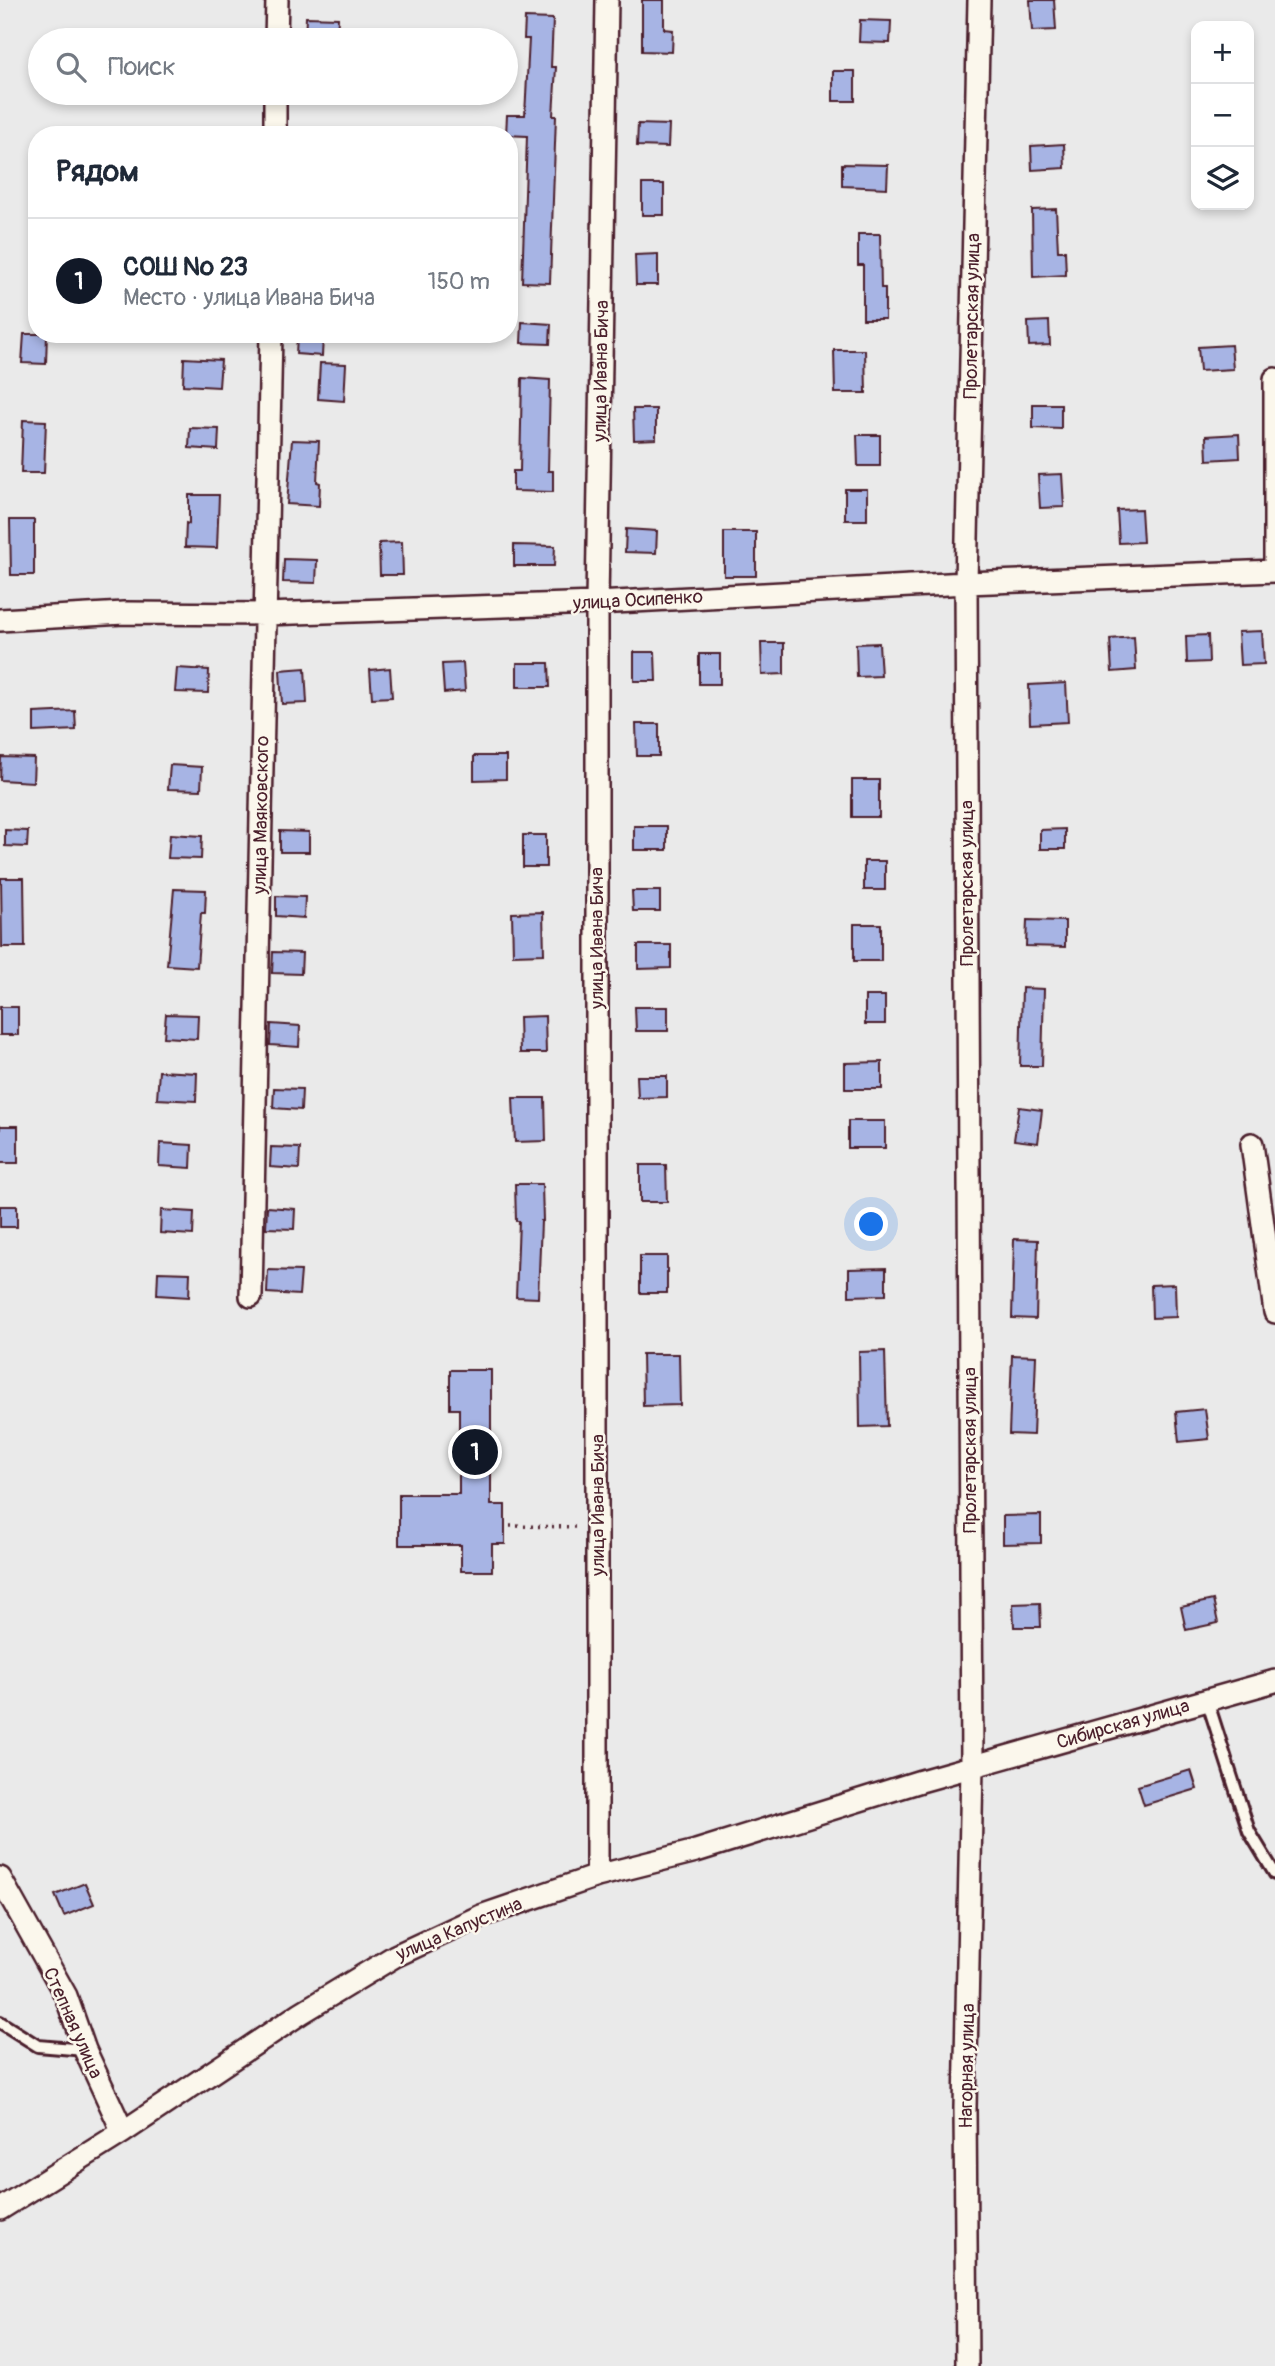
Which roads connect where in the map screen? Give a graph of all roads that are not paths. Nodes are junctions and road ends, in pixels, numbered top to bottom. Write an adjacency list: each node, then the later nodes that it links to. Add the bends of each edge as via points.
1 (277, 0): 4 (street)
2 (607, 0): 11 (street, улица Ивана Бича)
3 (979, 0): 10 (street, Пролетарская улица)
4 (276, 28)
5 (275, 105): 6 (street)
6 (275, 126)
7 (271, 343): 12 (street, улица Маяковского)
8 (1275, 379): 9 (street)
9 (1275, 571): 10 (street, улица Осипенко)
10 (966, 583): 11 (street, улица Осипенко); 19 (street, Пролетарская улица)
11 (597, 603): 12 (street, улица Осипенко); 21 (street, улица Ивана Бича)
12 (265, 614): 13 (street, улица Осипенко, via 124,613); 15 (street, улица Маяковского)
13 (0, 620)
14 (1252, 1144): 16 (street)
15 (251, 1296)
16 (1275, 1312)
17 (1275, 1681): 18 (street, Сибирская улица)
18 (1208, 1700): 19 (street, Сибирская улица); 20 (lane, via 1249,1831)
19 (972, 1767): 21 (street, улица Капустина); 27 (street, Нагорная улица, via 965,2108)
20 (1275, 1874)
21 (597, 1876): 25 (street, улица Капустина, via 481,1916 394,1956)
22 (0, 1878): 24 (street, Степная улица, via 65,1996)
23 (0, 2022): 24 (lane, via 38,2046)
24 (85, 2050): 25 (street, Степная улица)
25 (123, 2132): 26 (street, улица Капустина)
26 (0, 2209)
27 (967, 2366)

